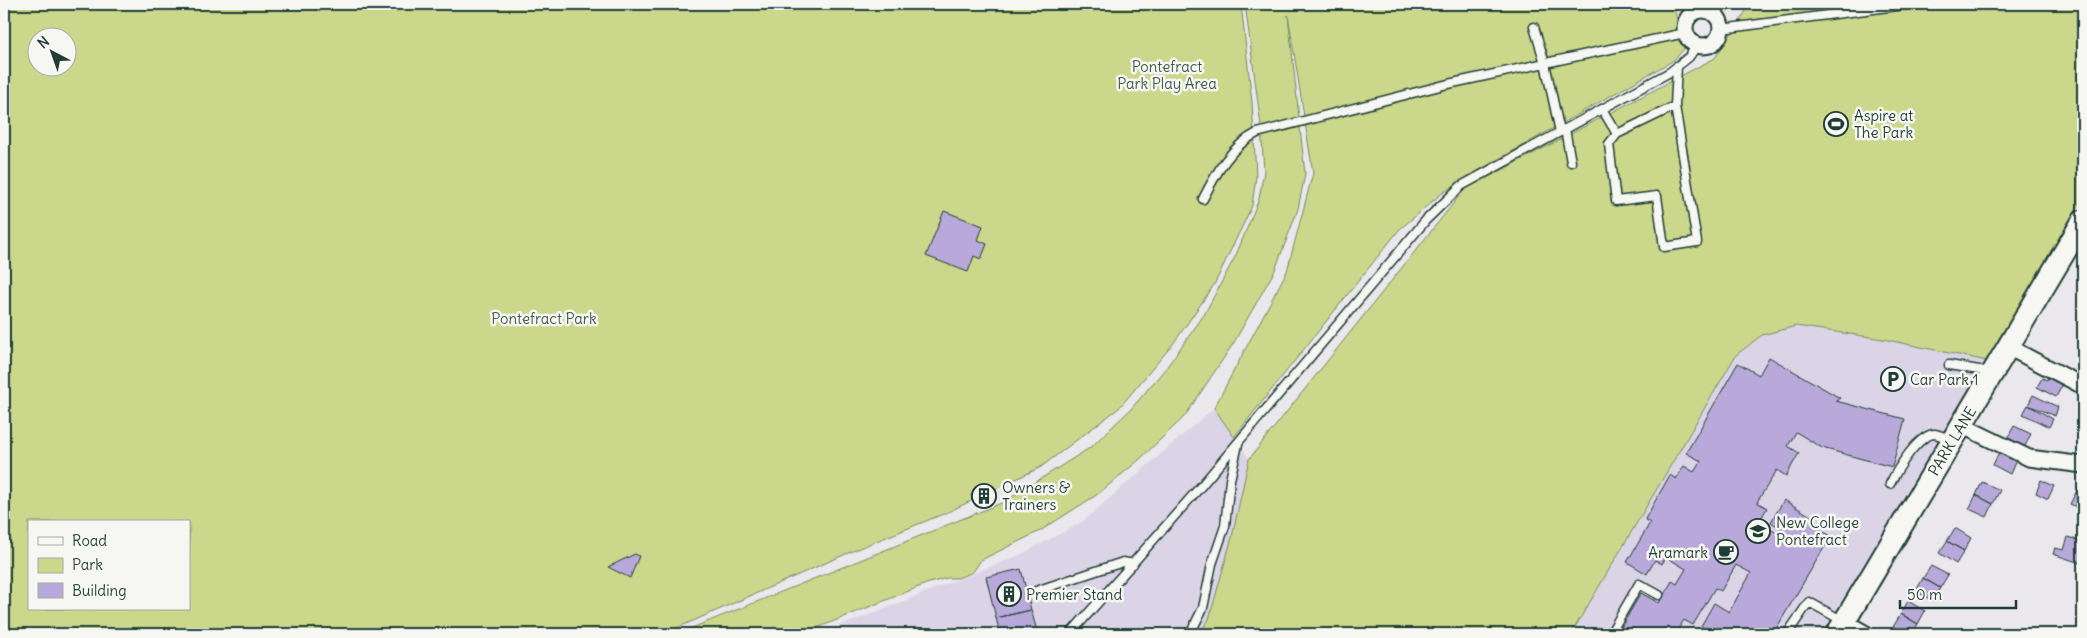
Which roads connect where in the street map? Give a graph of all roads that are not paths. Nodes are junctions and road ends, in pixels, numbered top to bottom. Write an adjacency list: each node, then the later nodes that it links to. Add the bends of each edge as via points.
1 (1912, 4): 4 (lane)
2 (1699, 7): 4 (street, via 1717,17); 5 (street, via 1689,16)
3 (1534, 26): 7 (lane)
4 (1721, 28): 6 (street, via 1713,43)
5 (1685, 34): 6 (street); 7 (lane)
6 (1697, 46): 8 (lane)
7 (1545, 63): 11 (lane); 14 (lane, via 1448,84 1257,133 1244,140 1228,157)
8 (1677, 66): 9 (lane); 10 (lane)
9 (1675, 106): 12 (lane); 12 (lane, via 1697,242 1664,247 1657,196 1616,201 1609,144)
10 (1602, 109): 11 (lane); 12 (lane)
11 (1563, 130): 13 (lane); 21 (lane, via 1460,186 1426,220)
12 (1617, 134)
13 (1571, 162)
14 (1203, 199)
15 (2083, 221): 16 (main road, PARK LANE)
16 (2008, 347): 18 (main road, PARK LANE); 19 (street)
17 (1949, 365): 18 (lane)
18 (1992, 372): 20 (main road, PARK LANE)
19 (2083, 386)
20 (1957, 432): 22 (street, via 2029,458); 23 (lane, via 1924,437 1900,464); 27 (main road, PARK LANE)
21 (1239, 441): 24 (lane); 29 (lane, via 1230,480 1225,526 1212,564 1203,608)
22 (2083, 465)
23 (1890, 484)
24 (1133, 564): 25 (lane, via 1123,562); 28 (lane)
25 (1036, 591)
26 (1659, 595): 30 (lane, via 1638,584)
27 (1841, 628): 31 (lane, via 1809,602); 32 (street)
28 (1070, 634)
29 (1190, 634)
30 (1610, 634)
31 (1787, 634)
32 (1866, 634)

